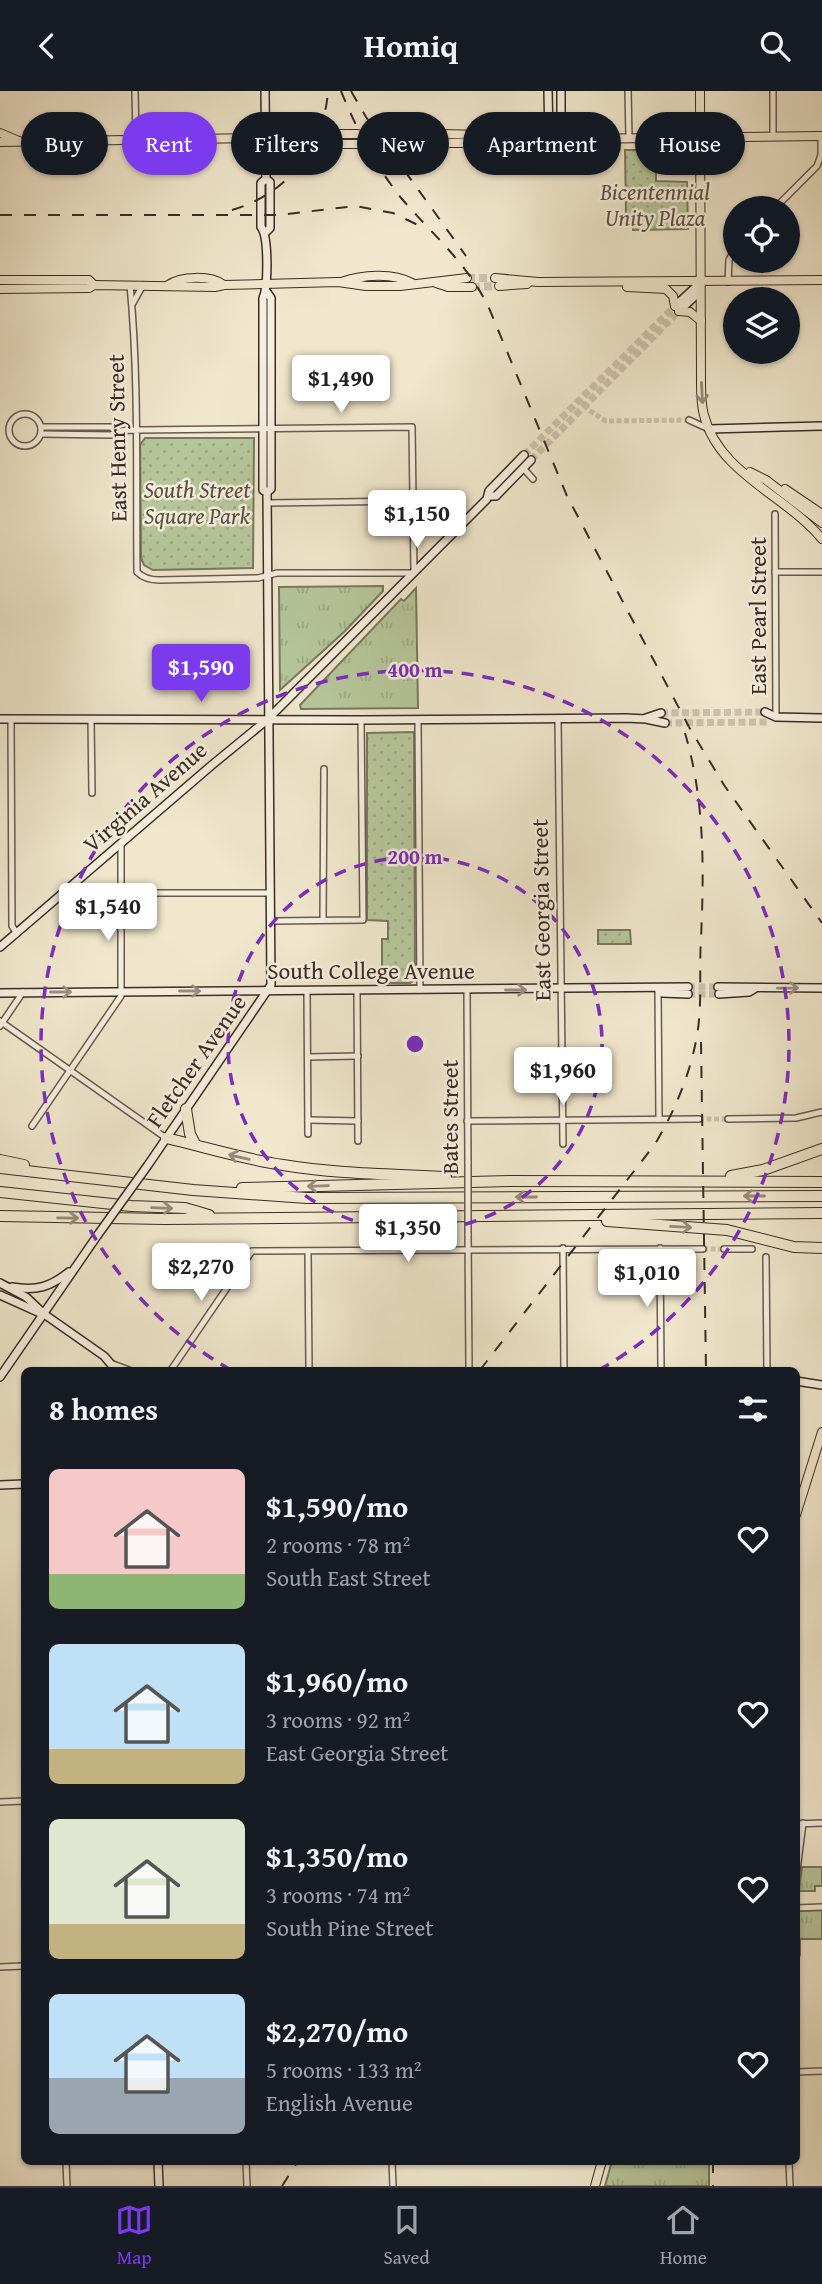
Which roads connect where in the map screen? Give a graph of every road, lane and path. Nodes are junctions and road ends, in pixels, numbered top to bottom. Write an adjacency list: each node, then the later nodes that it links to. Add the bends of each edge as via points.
1 (135, 91): 8 (street)
2 (265, 91): 9 (main road, Fletcher Avenue)
3 (548, 91): 10 (main road)
4 (561, 91): 11 (main road)
5 (628, 91): 18 (street)
6 (700, 91): 12 (main road)
7 (773, 91): 16 (street)
8 (135, 112)
9 (265, 112)
10 (548, 112)
11 (561, 112)
12 (700, 112)
13 (0, 133): 21 (main road)
14 (822, 136): 16 (main road); 24 (street, via 817,166)
15 (745, 137): 16 (main road)
16 (773, 137)
17 (621, 138): 18 (main road)
18 (629, 138): 19 (main road)
19 (635, 138)
20 (0, 142): 21 (main road)
21 (21, 142)
22 (266, 175): 36 (main road, Fletcher Avenue, via 261,183 261,227 266,232)
23 (700, 175): 32 (main road)
24 (787, 196)
25 (728, 273): 31 (street)
26 (0, 280): 33 (main road, via 89,280)
27 (822, 280): 31 (main road)
28 (470, 282): 36 (main road, via 448,287 338,282)
29 (497, 282): 30 (main road)
30 (604, 282): 32 (main road); 39 (main road, via 666,289)
31 (728, 282): 32 (main road)
32 (701, 283): 39 (main road, via 694,297); 40 (main road)
33 (94, 285): 34 (main road); 37 (main road)
34 (130, 285): 35 (main road); 38 (street, East Henry Street)
35 (144, 285): 36 (main road); 38 (street)
36 (266, 287): 44 (main road, Fletcher Avenue, via 262,298)
37 (0, 289)
38 (133, 303): 47 (street, East Henry Street)
39 (677, 309): 40 (main road)
40 (701, 321): 45 (main road, one-way to 45, via 702,404)
41 (689, 420): 45 (street)
42 (822, 426): 45 (main road)
43 (41, 427): 46 (street, via 111,427); 48 (street); 48 (street, via 34,417 24,415 13,420 10,432 23,446 33,444)
44 (267, 429): 47 (street); 54 (street, via 412,427); 55 (main road, Fletcher Avenue, via 271,489)
45 (709, 429): 49 (main road)
46 (116, 431): 47 (street); 48 (street, via 111,435)
47 (135, 431): 63 (street, East Henry Street, via 137,572 159,580)
48 (41, 434)
49 (735, 464): 52 (main road); 59 (main road)
50 (523, 468): 51 (street); 53 (main road, Virginia Avenue, via 496,496); 53 (main road, Virginia Avenue, via 527,458 489,491)
51 (533, 479)
52 (766, 480): 57 (main road); 58 (main road)
53 (490, 496): 62 (main road, Virginia Avenue)
54 (413, 501): 55 (street); 62 (street)
55 (267, 503): 63 (main road, Fletcher Avenue)
56 (775, 514): 60 (street, East Pearl Street)
57 (822, 514)
58 (822, 523)
59 (822, 539)
60 (775, 572): 61 (street); 66 (street, East Pearl Street)
61 (822, 572)
62 (414, 573): 63 (street); 71 (main road, Virginia Avenue)
63 (267, 576): 71 (main road, Fletcher Avenue)
64 (765, 712): 66 (main road)
65 (661, 713): 73 (main road)
66 (776, 717): 67 (main road); 76 (main road)
67 (822, 718)
68 (0, 719): 69 (main road)
69 (10, 719): 70 (main road); 85 (street, via 12,921)
70 (91, 719): 71 (main road); 79 (street)
71 (268, 719): 74 (main road); 80 (main road, Virginia Avenue); 82 (main road, Fletcher Avenue)
72 (558, 719): 73 (main road); 75 (main road); 91 (street, East Georgia Street)
73 (646, 719): 77 (main road)
74 (360, 720): 75 (main road); 84 (street, via 363,920)
75 (418, 720): 89 (street)
76 (767, 722)
77 (665, 723)
78 (324, 769): 84 (street)
79 (92, 793)
80 (121, 843): 81 (street); 85 (main road, Virginia Avenue)
81 (122, 893): 82 (street); 98 (street)
82 (270, 893): 83 (main road, Fletcher Avenue)
83 (271, 921): 84 (street); 93 (main road, Fletcher Avenue)
84 (323, 921)
85 (16, 932): 86 (main road, Virginia Avenue)
86 (0, 947)
87 (822, 988): 92 (main road, one-way to 87)
88 (658, 989): 91 (main road, South College Avenue); 96 (main road, South College Avenue, via 663,993); 106 (street)
89 (420, 990): 90 (main road, South College Avenue); 95 (main road, South College Avenue)
90 (467, 990): 91 (main road, South College Avenue, one-way to 91); 112 (street, Bates Street)
91 (561, 990): 110 (street, East Georgia Street)
92 (718, 990)
93 (268, 991): 94 (main road, South College Avenue); 98 (main road, South College Avenue, one-way to 93); 104 (main road, Fletcher Avenue)
94 (307, 991): 95 (main road, South College Avenue); 102 (street)
95 (357, 991): 101 (street)
96 (688, 991)
97 (23, 992): 98 (main road, South College Avenue, one-way to 98); 99 (main road, South College Avenue); 100 (street)
98 (122, 992): 103 (street)
99 (0, 993)
100 (1, 1023): 103 (street)
101 (358, 1056): 102 (street); 111 (street)
102 (308, 1057): 109 (street)
103 (70, 1070): 113 (street); 115 (street)
104 (186, 1109): 115 (main road, Fletcher Avenue); 117 (highway)
105 (822, 1112): 108 (street, via 796,1118)
106 (659, 1119): 107 (street); 110 (street)
107 (699, 1119)
108 (727, 1119)
109 (308, 1120): 111 (street); 114 (street)
110 (562, 1120): 112 (street); 118 (street, East Georgia Street)
111 (358, 1121): 116 (street)
112 (467, 1121): 137 (street, Bates Street, bridge)
113 (32, 1126)
114 (308, 1134)
115 (166, 1138): 117 (highway); 142 (main road, Fletcher Avenue, bridge)
116 (358, 1141)
117 (195, 1144): 124 (highway, one-way to 117, via 318,1170)
118 (563, 1144)
119 (822, 1149): 122 (highway, via 751,1173)
120 (0, 1160): 123 (highway)
121 (0, 1168): 123 (highway)
122 (671, 1180): 124 (highway); 125 (highway)
123 (111, 1181): 126 (highway)
124 (509, 1181): 126 (highway, one-way to 126)
125 (822, 1182)
126 (193, 1190): 128 (highway, one-way to 126, via 333,1198)
127 (0, 1192): 132 (highway, one-way to 132, via 186,1208)
128 (822, 1196)
129 (822, 1213): 131 (highway)
130 (0, 1216): 132 (highway, one-way to 132)
131 (565, 1216): 132 (highway); 136 (highway, one-way to 136, via 727,1230 794,1247)
132 (220, 1217)
133 (563, 1248): 134 (street); 137 (street); 150 (street)
134 (660, 1248): 138 (street); 151 (street)
135 (752, 1248): 139 (street)
136 (822, 1248)
137 (468, 1249): 140 (street); 149 (street, Bates Street)
138 (703, 1249)
139 (724, 1249)
140 (308, 1251): 147 (street, via 252,1251); 148 (street)
141 (766, 1257): 152 (street)
142 (75, 1267): 143 (main road, via 44,1288); 145 (main road, Fletcher Avenue)
143 (2, 1284): 145 (main road)
144 (0, 1295): 145 (main road)
145 (44, 1314): 146 (main road); 153 (main road, Fletcher Avenue)
146 (114, 1367)
147 (173, 1367)
148 (309, 1367)
149 (469, 1367)
150 (564, 1367)
151 (661, 1367)
152 (767, 1367)
153 (0, 1377)
154 (800, 1382): 155 (main road)
155 (822, 1385)
156 (822, 1432): 159 (main road)
157 (21, 1484): 158 (main road)
158 (0, 1485)
159 (800, 1502)
160 (21, 1801): 161 (street)
161 (0, 1802)
162 (800, 1823): 163 (street)
163 (822, 1823)
164 (822, 1907): 165 (street)
165 (800, 1908)
166 (0, 1966): 167 (street)
167 (21, 1966)
168 (822, 2071): 169 (street)
169 (800, 2072)
170 (66, 2165): 176 (street)
171 (158, 2165): 177 (main road)
172 (246, 2165): 178 (street)
173 (392, 2165): 179 (street)
174 (601, 2165): 180 (main road)
175 (789, 2165): 181 (street)
176 (67, 2186)
177 (159, 2186)
178 (247, 2186)
179 (393, 2186)
180 (595, 2186)
181 (790, 2186)

